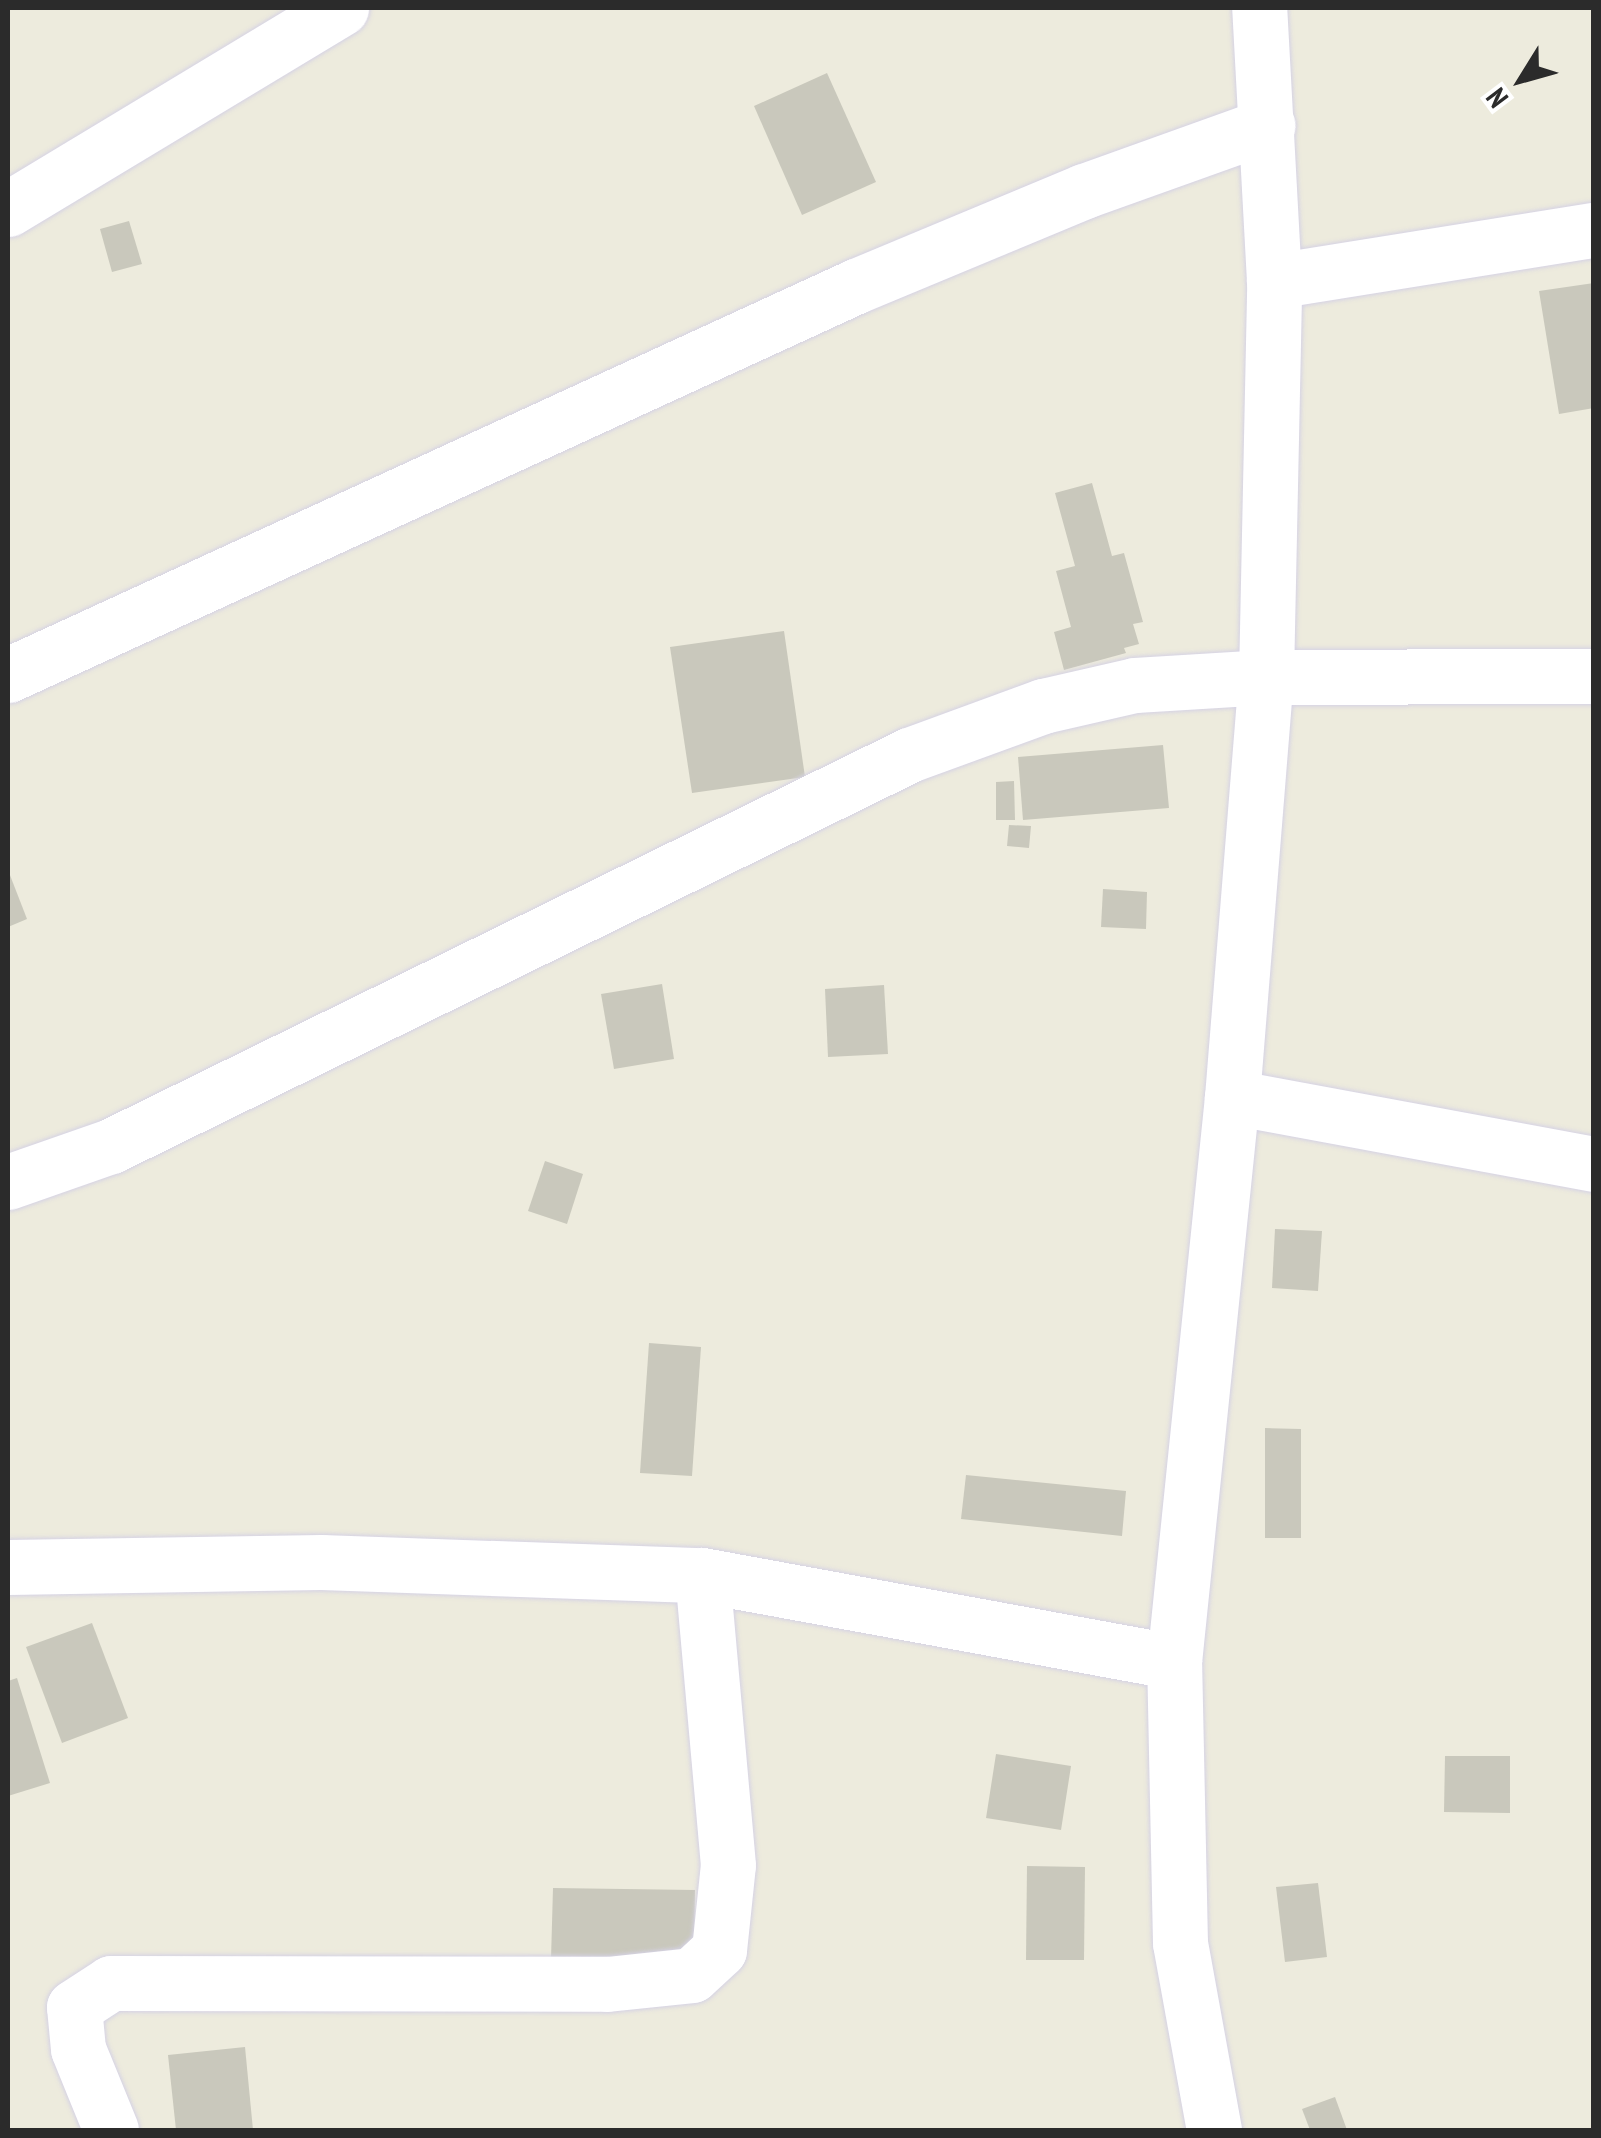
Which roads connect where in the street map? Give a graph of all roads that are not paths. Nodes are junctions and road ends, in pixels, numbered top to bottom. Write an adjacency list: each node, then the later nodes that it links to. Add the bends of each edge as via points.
1 (341, 8): 4 (street)
2 (1259, 8): 3 (street)
3 (1268, 126): 6 (street); 7 (street, via 1084,191 856,286)
4 (8, 209)
5 (1594, 230): 6 (street)
6 (1274, 280): 9 (street)
7 (8, 675)
8 (1594, 676): 9 (street)
9 (1266, 677): 10 (street); 12 (street, via 1135,685 1043,706 909,754 112,1146)
10 (1232, 1097): 11 (street); 15 (street)
11 (1594, 1164)
12 (8, 1182)
13 (8, 1567): 14 (street, via 321,1562)
14 (702, 1575): 15 (street); 16 (street, via 728,1865 719,1950 692,1975 607,1984 111,1983 74,2007 78,2050)
15 (1174, 1662): 17 (street, via 1180,1943)
16 (111, 2130)
17 (1214, 2130)

